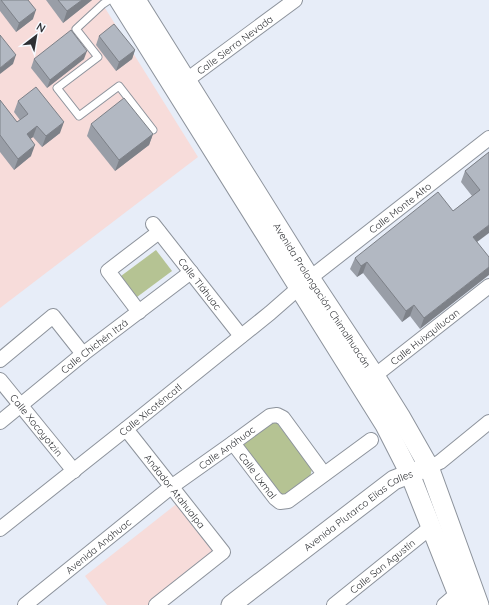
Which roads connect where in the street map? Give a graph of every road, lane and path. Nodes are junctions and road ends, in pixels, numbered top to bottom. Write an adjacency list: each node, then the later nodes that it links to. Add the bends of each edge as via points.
1 (109, 0): 6 (lane, via 76,29 98,57 57,88 79,116 119,86)
2 (119, 0): 5 (street, Avenida Prolongación Chimalhuacán)
3 (136, 0): 5 (street, Avenida Prolongación Chimalhuacán)
4 (295, 0): 5 (street, Calle Sierra Nevada)
5 (181, 85): 9 (street, Avenida Prolongación Chimalhuacán)
6 (152, 130)
7 (489, 138): 9 (street, Calle Monte Alto)
8 (191, 272): 11 (street, Calle Chichén Itzá); 11 (street, Calle Tláhuac, via 156,228 108,271); 12 (street, Calle Tláhuac)
9 (304, 282): 12 (street, Calle Xicoténcatl); 16 (street, Avenida Prolongación Chimalhuacán)
10 (489, 286): 16 (street, Calle Huixquilucan)
11 (139, 312): 13 (street, Calle Chichén Itzá)
12 (241, 336): 20 (street, Calle Xicoténcatl)
13 (83, 354): 14 (street, via 53,316); 17 (street, Calle Chichén Itzá)
14 (0, 360)
15 (0, 380): 17 (street, Calle Xocoyotzin)
16 (368, 381): 23 (street, Avenida Prolongación Chimalhuacán, via 400,416); 26 (street, Avenida Prolongación Chimalhuacán, via 385,426)
17 (21, 405): 18 (street, Calle Chichén Itzá); 24 (street, Calle Xocoyotzin)
18 (0, 422)
19 (489, 422): 23 (street, Avenida Plutarco Elías Calles, via 440,462)
20 (126, 429): 24 (street, Calle Xicoténcatl); 27 (street, Andador Atahualpa)
21 (371, 440): 25 (street, Calle Uxmal)
22 (234, 443): 25 (street, Calle Uxmal, via 280,502 288,501); 25 (street, Calle Anáhuac, via 270,416 277,415 283,418); 27 (street, Calle Anáhuac)
23 (429, 467): 26 (street, Avenida Plutarco Elías Calles); 35 (street, Avenida Prolongación Chimalhuacán)
24 (74, 471): 29 (street, Calle Xicoténcatl)
25 (324, 474)
26 (410, 474): 28 (street, Avenida Prolongación Chimalhuacán); 33 (street, Avenida Plutarco Elías Calles, via 394,480)
27 (171, 487): 31 (street, Avenida Anáhuac); 32 (street, Andador Atahualpa, via 223,552)
28 (431, 527): 30 (street, Avenida Prolongación Chimalhuacán); 34 (street, Calle San Agustín)
29 (0, 529)
30 (455, 601)
31 (25, 605)
32 (156, 605)
33 (230, 605)
34 (334, 605)
35 (479, 605)

